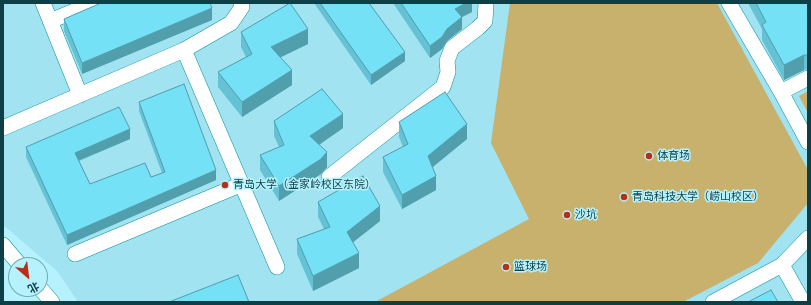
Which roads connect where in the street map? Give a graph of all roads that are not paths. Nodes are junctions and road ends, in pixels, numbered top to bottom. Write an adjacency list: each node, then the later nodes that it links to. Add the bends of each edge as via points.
1 (43, 3): 6 (street)
2 (94, 3): 6 (street)
3 (241, 3): 7 (street, via 242,7 231,23)
4 (486, 3): 13 (street, via 485,21 452,48 443,87)
5 (729, 3): 9 (street)
6 (50, 21): 10 (street)
7 (184, 50): 10 (street); 14 (street)
8 (808, 78): 9 (street)
9 (781, 92): 12 (street)
10 (80, 95): 11 (street)
11 (3, 128)
12 (808, 142)
13 (329, 177)
14 (242, 184): 17 (street); 20 (street)
15 (808, 238): 19 (street)
16 (3, 245): 18 (street)
17 (74, 254)
18 (13, 257)
19 (782, 265): 21 (street); 22 (street)
20 (277, 267)
21 (713, 302)
22 (803, 302)

